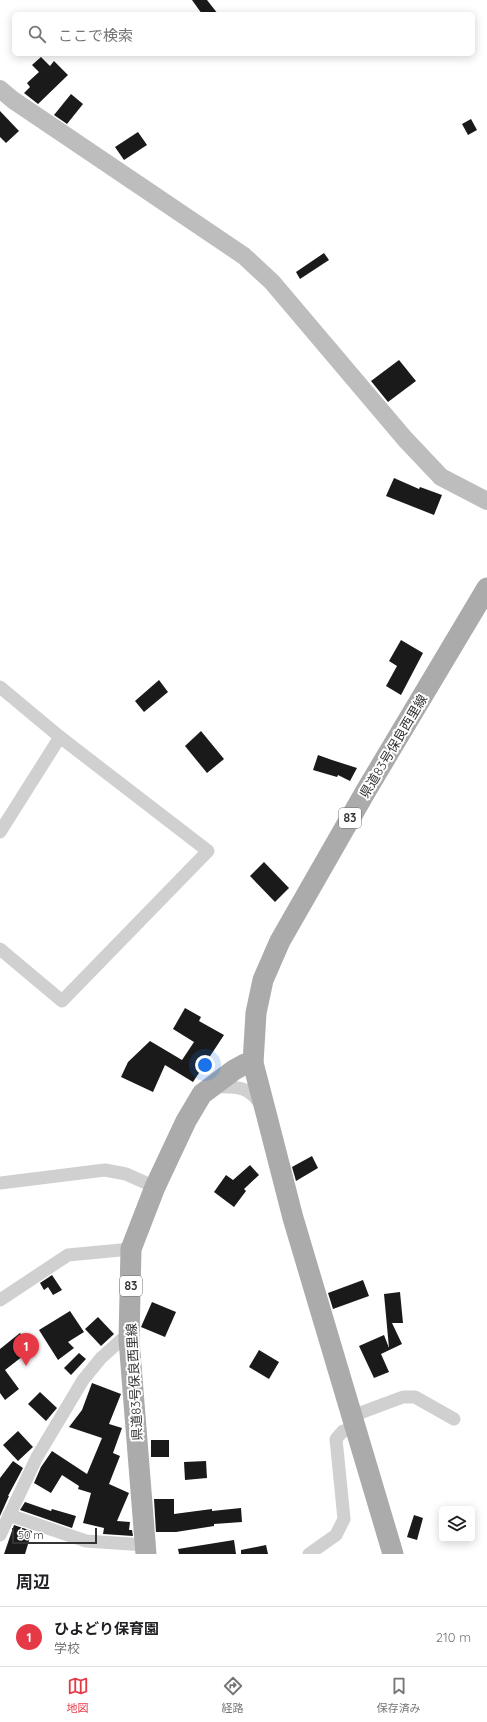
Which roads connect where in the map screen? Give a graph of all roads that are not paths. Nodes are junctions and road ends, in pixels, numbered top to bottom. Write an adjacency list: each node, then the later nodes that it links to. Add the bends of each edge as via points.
1 (0, 89): 2 (street, via 244,256 272,282 405,439 441,477)
2 (487, 500)
3 (487, 588): 8 (main road, 県道83号保良西里線 / 83, via 280,941 263,980 256,1013)
4 (0, 687): 5 (street)
5 (60, 737): 6 (street); 7 (street, via 208,851 62,1001)
6 (0, 832)
7 (0, 949)
8 (254, 1063): 9 (main road, 県道83号保良西里線 / 83, via 245,1064 234,1070); 10 (main road, 県道83号保良西里線 / 83)
9 (214, 1086): 10 (street, via 241,1087 253,1093); 12 (main road, 県道83号保良西里線 / 83, via 202,1094 186,1121)
10 (265, 1109): 17 (main road, 県道83号保良西里線 / 83, via 293,1218)
11 (0, 1183): 12 (street, via 105,1170 126,1174)
12 (155, 1187): 13 (main road, 県道83号保良西里線 / 83)
13 (131, 1249): 14 (street, via 68,1255); 15 (main road, 県道83号保良西里線 / 83)
14 (0, 1300)
15 (129, 1340): 18 (street, via 121,1340 101,1358 83,1380 38,1457); 20 (main road, 県道83号保良西里線 / 83)
16 (454, 1418): 17 (street, via 415,1397 403,1397)
17 (353, 1422): 21 (street, via 336,1439 344,1519 336,1535); 22 (main road, 県道83号保良西里線 / 83)
18 (9, 1515): 19 (street); 20 (street, via 86,1541)
19 (0, 1535)
20 (145, 1550)
21 (309, 1554)
22 (393, 1554)

